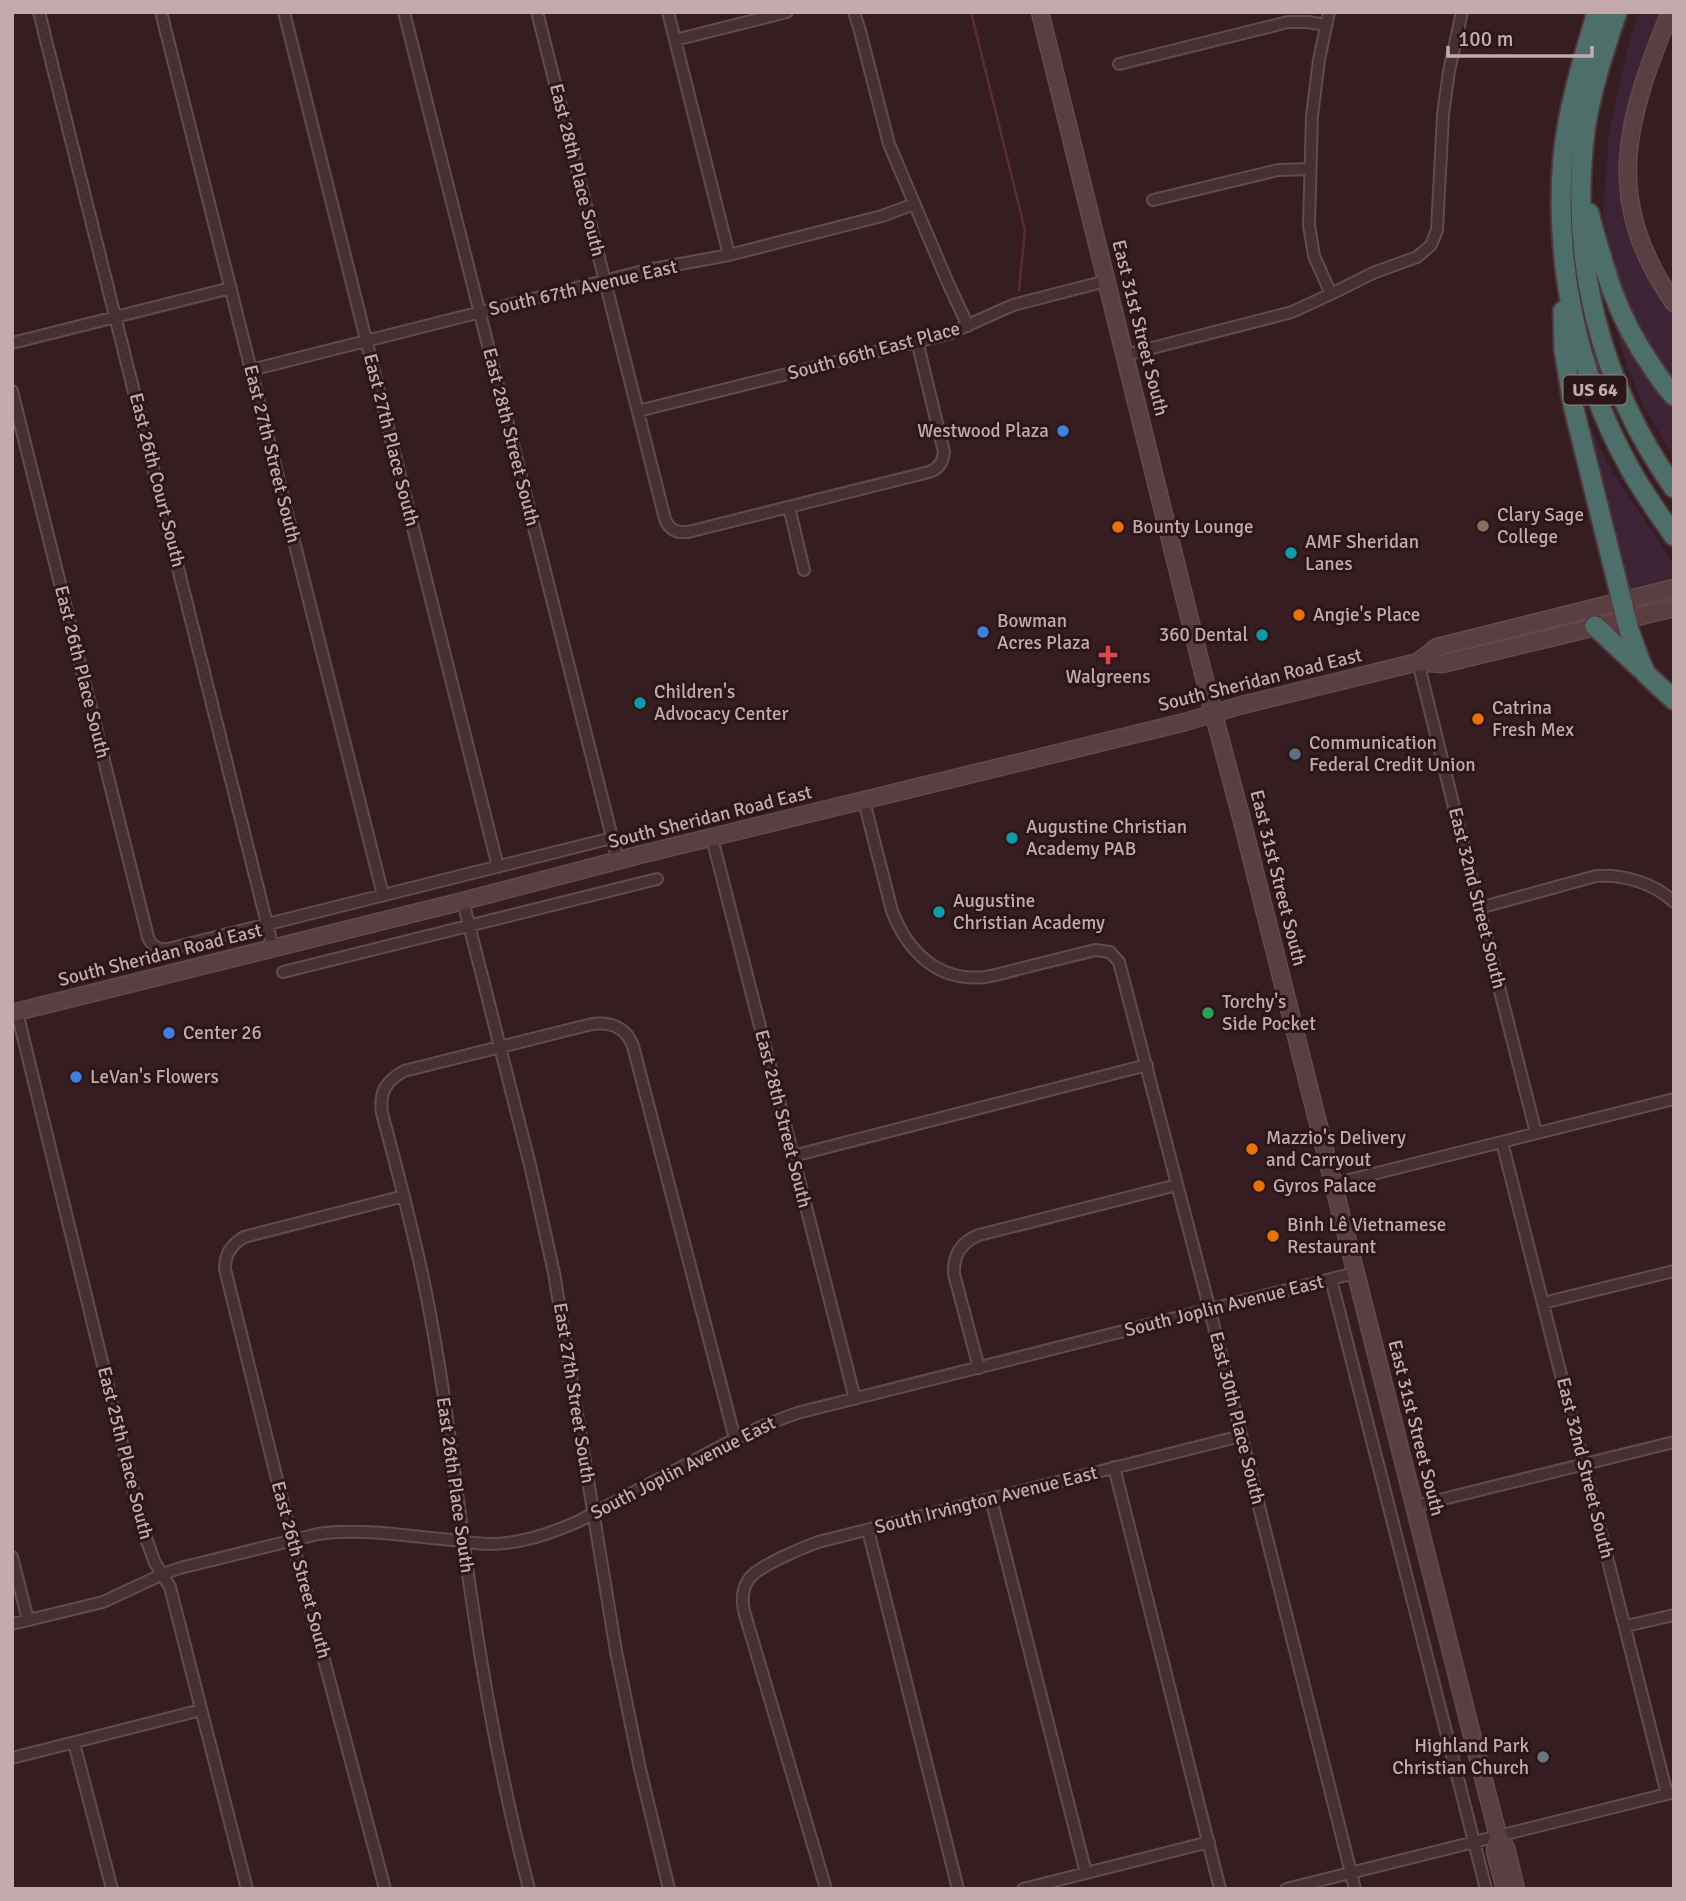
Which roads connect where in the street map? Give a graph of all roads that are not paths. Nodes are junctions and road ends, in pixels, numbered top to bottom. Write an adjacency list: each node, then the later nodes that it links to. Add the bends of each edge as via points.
1 (39, 12): 30 (street, East 26th Court South)
2 (161, 12): 26 (street, East 27th Street South)
3 (284, 12): 32 (street, East 27th Place South)
4 (404, 12): 29 (street, East 28th Street South)
5 (537, 12): 24 (street, East 28th Place South)
6 (668, 12): 16 (street)
7 (787, 12): 16 (street)
8 (854, 12): 21 (street, via 889,144)
9 (1040, 12): 25 (main road, East 31st Street South)
10 (1329, 12): 15 (street)
11 (1462, 12): 27 (street, via 1443,114 1437,230 1431,245 1408,261 1383,268)
12 (1597, 12): 22 (highway, US 64, via 1567,129)
13 (1617, 12): 19 (highway, US 64, via 1589,109)
14 (1670, 12): 28 (main road, via 1632,121 1627,172 1639,240)
15 (1326, 25): 17 (street, via 1288,22); 18 (street, via 1315,87)
16 (675, 40): 23 (street)
17 (1119, 64)
18 (1310, 169): 20 (street, via 1278,170); 27 (street, via 1310,235)
19 (1581, 185): 38 (highway, via 1622,317); 41 (highway, US 64, via 1585,264 1599,336 1629,412)
20 (1153, 200)
21 (914, 204): 23 (street, South 67th Avenue East); 31 (street)
22 (1562, 227): 43 (highway, US 64, via 1573,315 1593,385 1628,465); 47 (highway, via 1564,350 1573,405)
23 (729, 255): 24 (street, South 67th Avenue East)
24 (605, 281): 29 (street, South 67th Avenue East); 39 (street, East 28th Place South)
25 (1106, 281): 31 (street, South 66th East Place, via 1013,305); 35 (main road, East 31st Street South)
26 (231, 288): 30 (street); 36 (street, East 27th Street South)
27 (1331, 295): 35 (street, via 1278,316)
28 (1674, 303)
29 (480, 313): 32 (street, South 67th Avenue East); 54 (street, East 28th Street South)
30 (116, 318): 34 (street); 63 (street, East 26th Court South)
31 (968, 326): 33 (street, South 66th East Place)
32 (366, 341): 36 (street, South 67th Avenue East); 57 (street, East 27th Place South)
33 (917, 341): 39 (street, South 66th East Place); 42 (street, via 943,447 941,464 929,472)
34 (12, 343)
35 (1125, 355): 52 (main road, East 31st Street South)
36 (251, 370): 59 (street, East 27th Street South)
37 (12, 391): 40 (street, East 26th Place South)
38 (1674, 396)
39 (638, 411): 42 (street, East 28th Place South, via 665,519 672,529 688,532)
40 (15, 414): 65 (street, East 26th Place South, via 148,937)
41 (1674, 488)
42 (789, 507): 44 (street)
43 (1674, 536)
44 (804, 570)
45 (1674, 588): 47 (main road, South Sheridan Road East)
46 (1674, 608): 47 (main road, South Sheridan Road East)
47 (1625, 610): 48 (main road, South Sheridan Road East); 49 (main road, South Sheridan Road East, via 1437,647); 50 (highway)
48 (1595, 626): 49 (main road, South Sheridan Road East, via 1442,664); 50 (highway)
49 (1419, 662): 52 (main road, South Sheridan Road East); 62 (street, East 32nd Street South)
50 (1646, 674): 51 (highway)
51 (1674, 700)
52 (1214, 713): 53 (main road, South Sheridan Road East); 75 (main road, East 31st Street South)
53 (864, 801): 55 (main road, South Sheridan Road East); 70 (street, East 30th Place South, via 892,911 909,945 932,965 975,977 1095,950 1110,952 1123,970)
54 (612, 838): 56 (street, East 28th Street South); 57 (street, South Sheridan Road East)
55 (712, 838): 56 (main road, South Sheridan Road East); 74 (street, East 28th Street South)
56 (618, 861): 60 (main road, South Sheridan Road East)
57 (498, 867): 59 (street, South Sheridan Road East)
58 (657, 879): 64 (street)
59 (383, 895): 63 (street, South Sheridan Road East)
60 (463, 901): 64 (street, East 27th Street South); 66 (main road, South Sheridan Road East)
61 (1674, 902): 62 (street, via 1647,884 1611,875)
62 (1479, 908): 72 (street, East 32nd Street South)
63 (267, 924): 65 (street, South Sheridan Road East); 66 (street, East 26th Court South)
64 (470, 926): 67 (street); 69 (street, East 27th Street South)
65 (158, 948)
66 (273, 948): 68 (main road, South Sheridan Road East)
67 (283, 972)
68 (14, 1013): 97 (street, East 25th Place South, via 143,1530)
69 (500, 1046): 77 (street, East 26th Place South, via 404,1071 386,1084 380,1102); 86 (street, via 592,1024 618,1026 627,1034); 92 (street, East 27th Street South, via 554,1273)
70 (1147, 1065): 74 (street); 76 (street, East 30th Place South)
71 (1674, 1099): 72 (street)
72 (1536, 1133): 73 (street)
73 (1502, 1142): 75 (street); 81 (street, East 32nd Street South)
74 (793, 1156): 84 (street, East 28th Street South)
75 (1333, 1184): 79 (main road, East 31st Street South)
76 (1177, 1185): 82 (street, East 30th Place South); 83 (street, via 969,1239 955,1258 954,1273)
77 (404, 1196): 94 (street, East 26th Street South, via 253,1233 236,1242 225,1260); 95 (street, East 26th Place South, via 427,1294)
78 (1674, 1271): 81 (street)
79 (1356, 1273): 80 (street, South Joplin Avenue East); 91 (main road, East 31st Street South)
80 (1331, 1279): 82 (street, South Joplin Avenue East); 107 (street)
81 (1544, 1303): 88 (street, East 32nd Street South)
82 (1209, 1310): 83 (street, South Joplin Avenue East); 85 (street, East 30th Place South)
83 (979, 1368): 84 (street, South Joplin Avenue East)
84 (855, 1399): 86 (street, South Joplin Avenue East, via 797,1413)
85 (1241, 1436): 89 (street, South Irvington Avenue East); 110 (street, East 30th Place South)
86 (735, 1439): 92 (street, South Joplin Avenue East)
87 (1674, 1442): 88 (street)
88 (1585, 1465): 91 (street); 101 (street, East 32nd Street South)
89 (1114, 1467): 90 (street, South Irvington Avenue East); 108 (street)
90 (991, 1499): 93 (street, South Irvington Avenue East); 109 (street)
91 (1415, 1506): 106 (main road, East 31st Street South)
92 (593, 1512): 95 (street, South Joplin Avenue East, via 534,1538 489,1544); 115 (street, East 27th Street South, via 627,1712)
93 (868, 1530): 116 (street, South Irvington Avenue East, via 793,1552 756,1572 743,1594 744,1611); 117 (street)
94 (292, 1539): 95 (street, South Joplin Avenue East, via 340,1531); 97 (street, South Joplin Avenue East); 113 (street, East 26th Street South)
95 (464, 1541): 114 (street, East 26th Place South, via 497,1750)
96 (12, 1558): 99 (street)
97 (163, 1574): 99 (street, South Joplin Avenue East, via 103,1602); 102 (street, East 25th Place South)
98 (1674, 1615): 101 (street)
99 (28, 1620): 100 (street, South Joplin Avenue East)
100 (12, 1624)
101 (1626, 1626): 105 (street, East 32nd Street South)
102 (201, 1710): 103 (street); 112 (street, East 25th Place South)
103 (74, 1743): 104 (street); 111 (street)
104 (12, 1758)
105 (1670, 1793): 106 (street)
106 (1498, 1835): 107 (street); 123 (main road, East 31st Street South, via 1495,1851); 124 (main road, East 31st Street South)
107 (1474, 1840): 110 (street); 122 (street)
108 (1209, 1842): 109 (street); 119 (street)
109 (1086, 1873): 118 (street)
110 (1351, 1873): 120 (street); 121 (street, East 30th Place South)
111 (112, 1889)
112 (247, 1889)
113 (385, 1889)
114 (529, 1889)
115 (669, 1889)
116 (826, 1889)
117 (958, 1889)
118 (1023, 1889)
119 (1220, 1889)
120 (1286, 1889)
121 (1355, 1889)
122 (1486, 1889)
123 (1505, 1889)
124 (1517, 1889)

